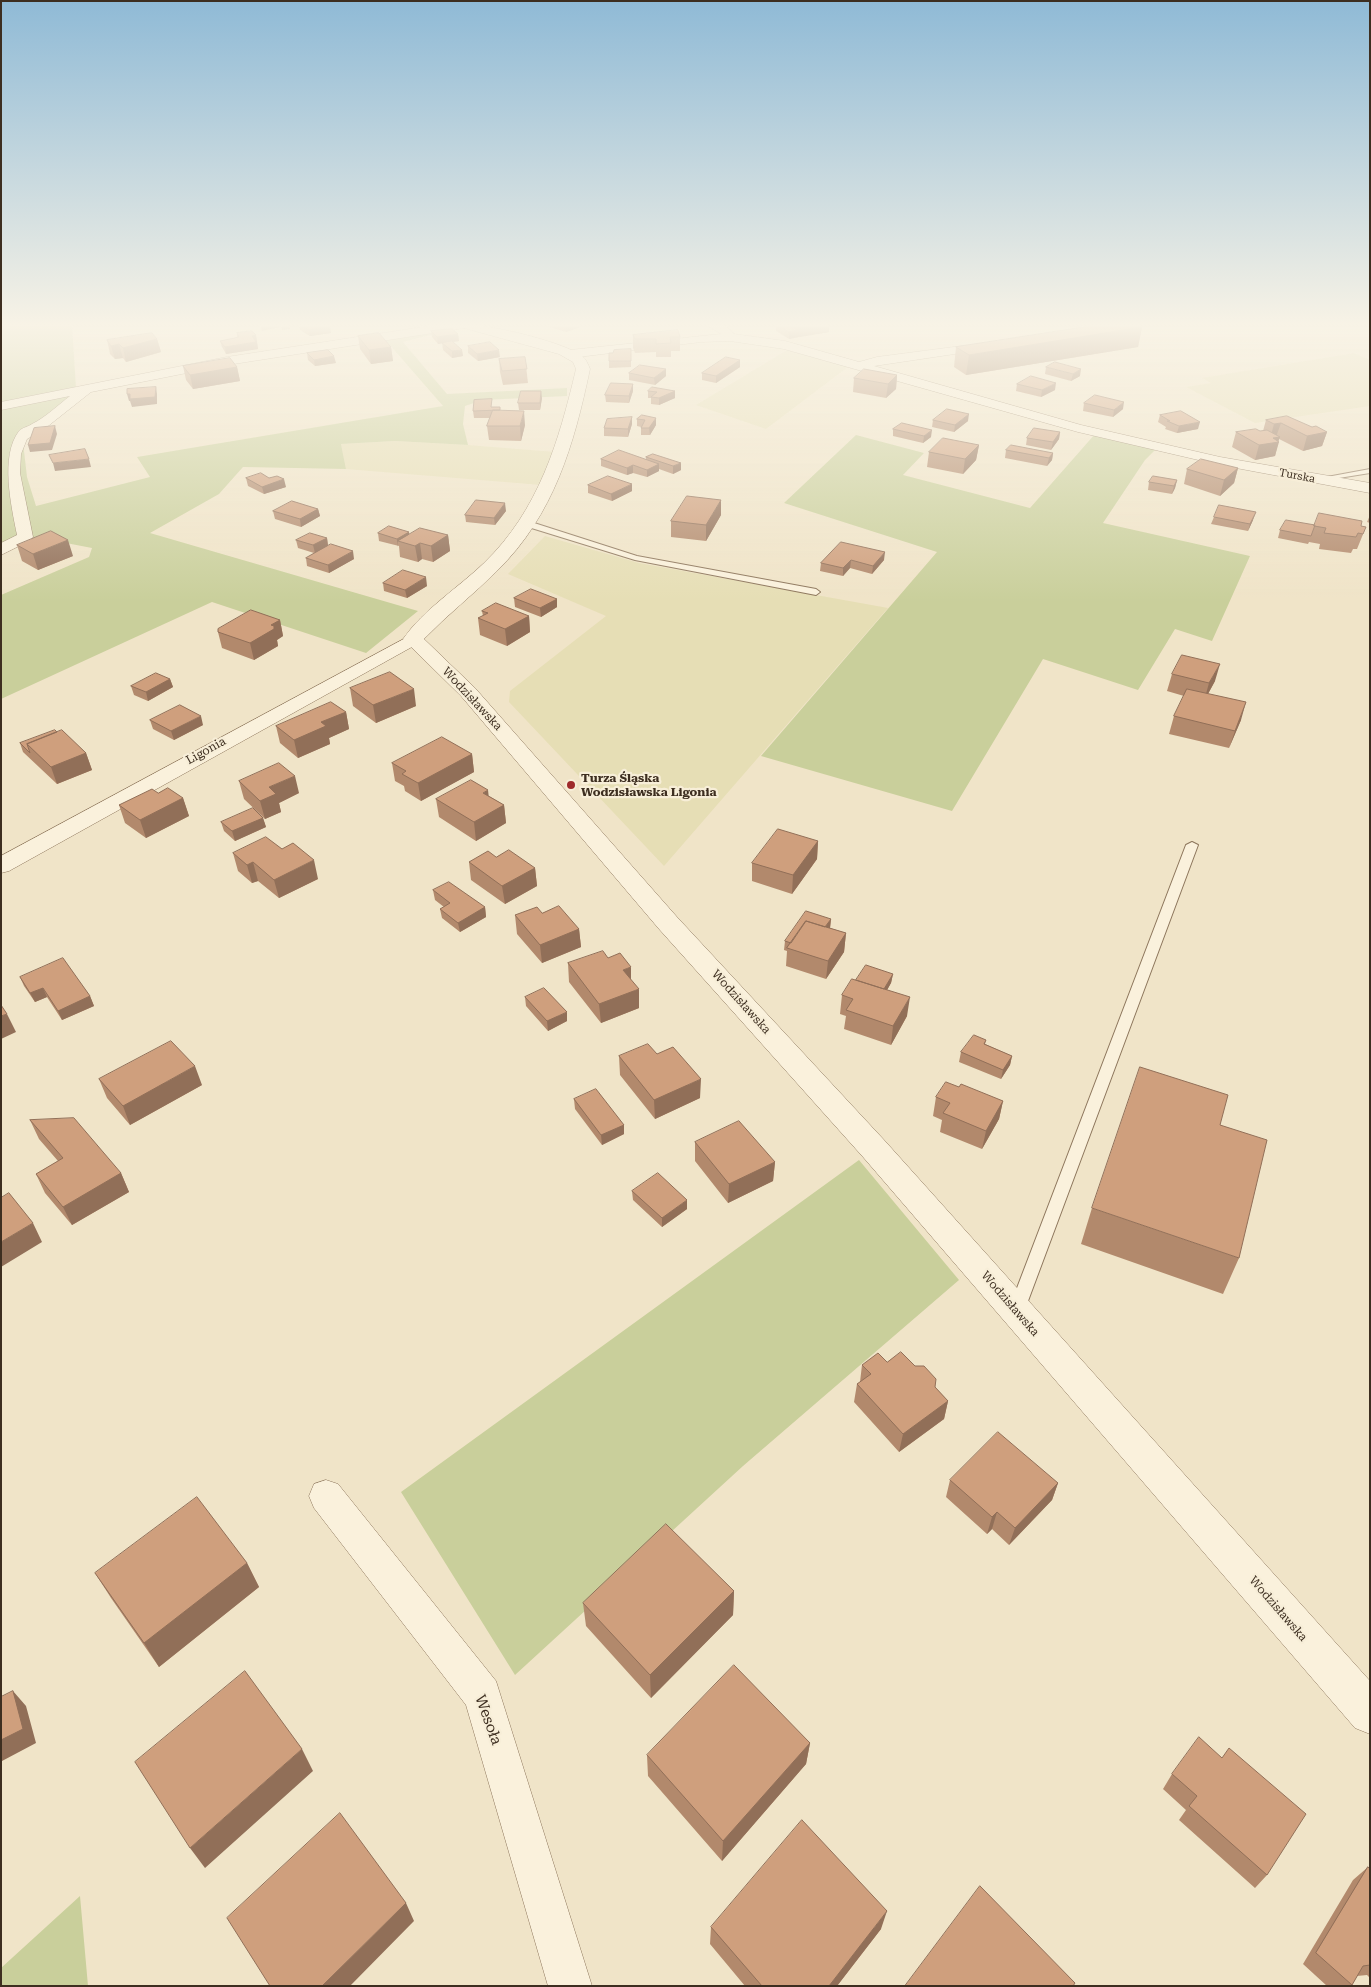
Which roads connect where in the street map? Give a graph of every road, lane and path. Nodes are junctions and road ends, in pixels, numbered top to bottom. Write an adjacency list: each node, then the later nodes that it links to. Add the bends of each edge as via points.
1 (52, 417): 8 (street, via 20,438 12,473 25,537)
2 (572, 417): 7 (street, via 551,482)
3 (1037, 417): 5 (street, Turska, via 1220,462)
4 (1370, 471): 5 (lane)
5 (1316, 480): 6 (street, Turska)
6 (1370, 488)
7 (528, 524): 9 (lane, via 635,558); 10 (street, via 492,566)
8 (1, 550)
9 (816, 592)
10 (412, 639): 12 (street, Ligonia); 13 (street, Wodzisławska, via 468,692 668,923)
11 (1192, 844): 13 (lane)
12 (1, 866)
13 (1016, 1311): 15 (street, Wodzisławska)
14 (326, 1496): 16 (street, Wesoła, via 482,1695)
15 (1370, 1713)
16 (570, 1986)

